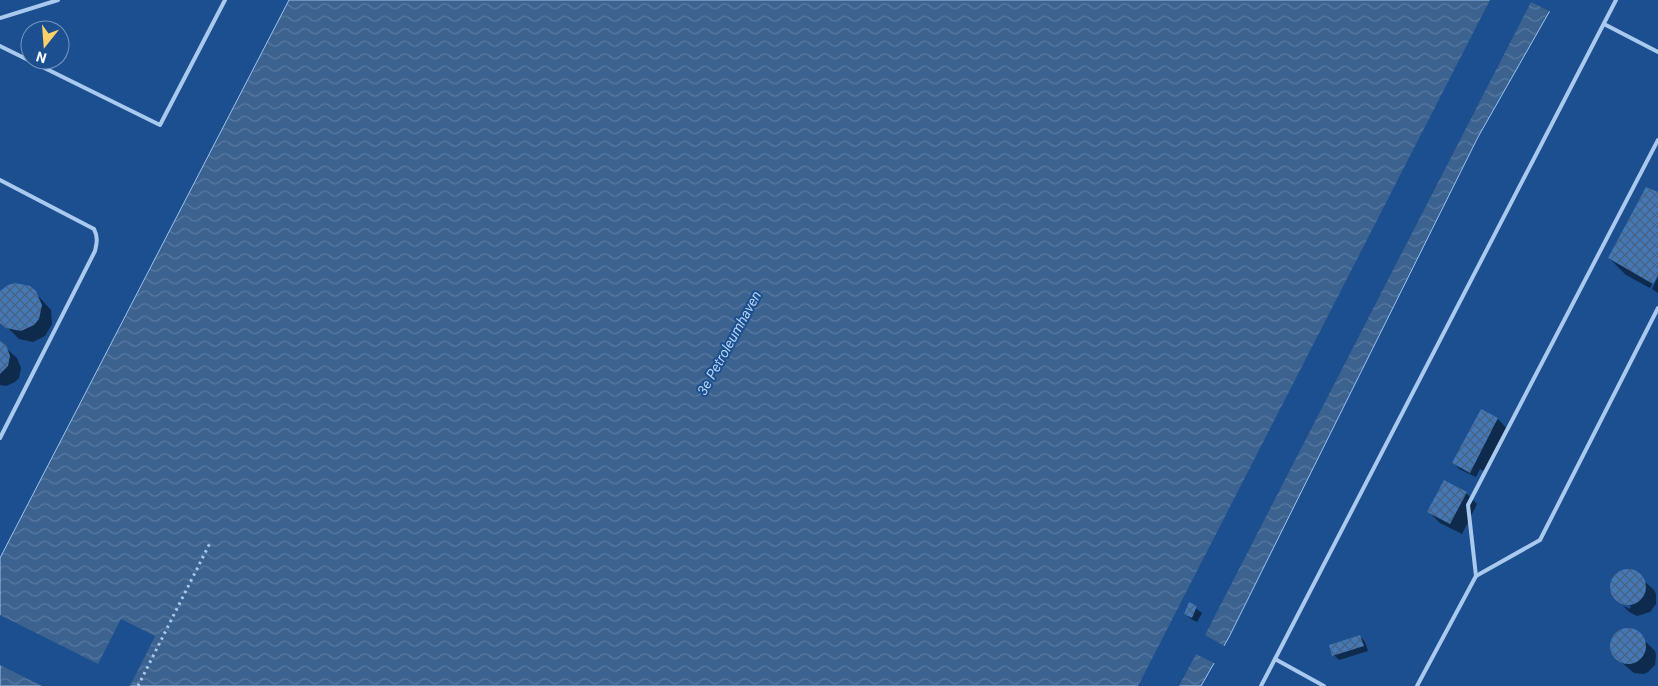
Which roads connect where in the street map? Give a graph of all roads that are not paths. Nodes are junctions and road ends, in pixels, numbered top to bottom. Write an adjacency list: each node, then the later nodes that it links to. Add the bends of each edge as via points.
1 (58, 0): 4 (lane)
2 (225, 0): 6 (lane, via 160,125)
3 (1616, 0): 5 (lane)
4 (0, 18)
5 (1604, 24): 7 (lane); 13 (lane)
6 (0, 46)
7 (1658, 52)
8 (1658, 140): 12 (lane, via 1468,505)
9 (0, 180): 11 (lane, via 86,224 97,235 95,251)
10 (1658, 308): 12 (lane, via 1540,540)
11 (0, 438)
12 (1476, 576): 16 (lane)
13 (1275, 659): 14 (lane); 15 (lane)
14 (1261, 686)
15 (1324, 686)
16 (1417, 686)

